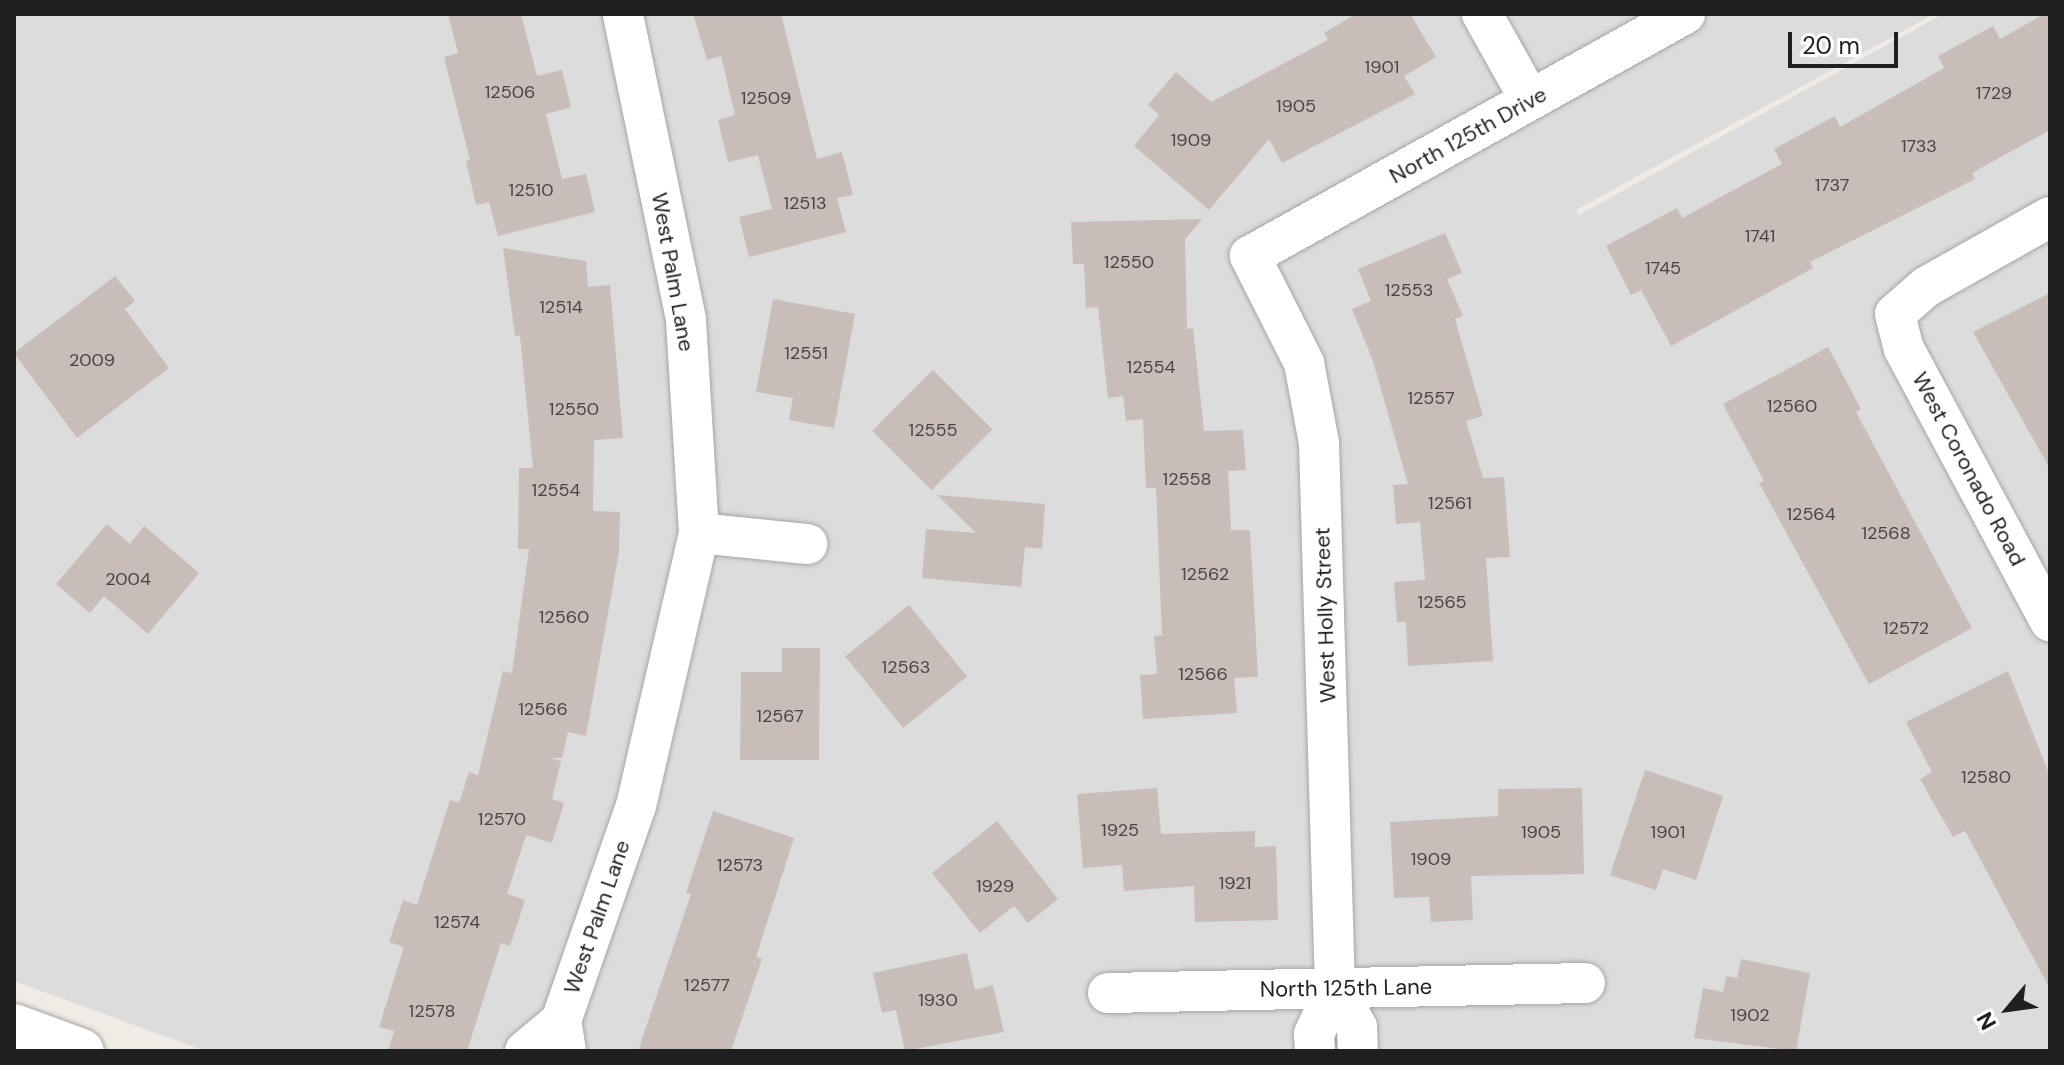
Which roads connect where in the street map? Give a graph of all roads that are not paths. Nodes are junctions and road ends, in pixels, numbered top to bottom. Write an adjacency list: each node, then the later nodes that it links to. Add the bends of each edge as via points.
1 (623, 14): 7 (street, West Palm Lane, via 686,319)
2 (1482, 14): 4 (street)
3 (1685, 14): 4 (street, North 125th Drive)
4 (1530, 100): 6 (street, North 125th Drive)
5 (2050, 217): 9 (street, West Coronado Road, via 1926,287 1895,314 1904,349)
6 (1250, 256): 11 (street, West Holly Street, via 1304,363 1319,443)
7 (699, 533): 8 (street); 14 (street, West Palm Lane, via 636,806)
8 (807, 544)
9 (2050, 621)
10 (1585, 983): 11 (street, North 125th Lane)
11 (1335, 989): 12 (street, North 125th Lane); 17 (street, West Holly Street, via 1314,1034); 18 (street, West Holly Street, via 1357,1027)
12 (1108, 993)
13 (14, 1026): 15 (street)
14 (564, 1036): 16 (street, West Palm Lane)
15 (82, 1051)
16 (525, 1051)
17 (1315, 1051)
18 (1358, 1051)

